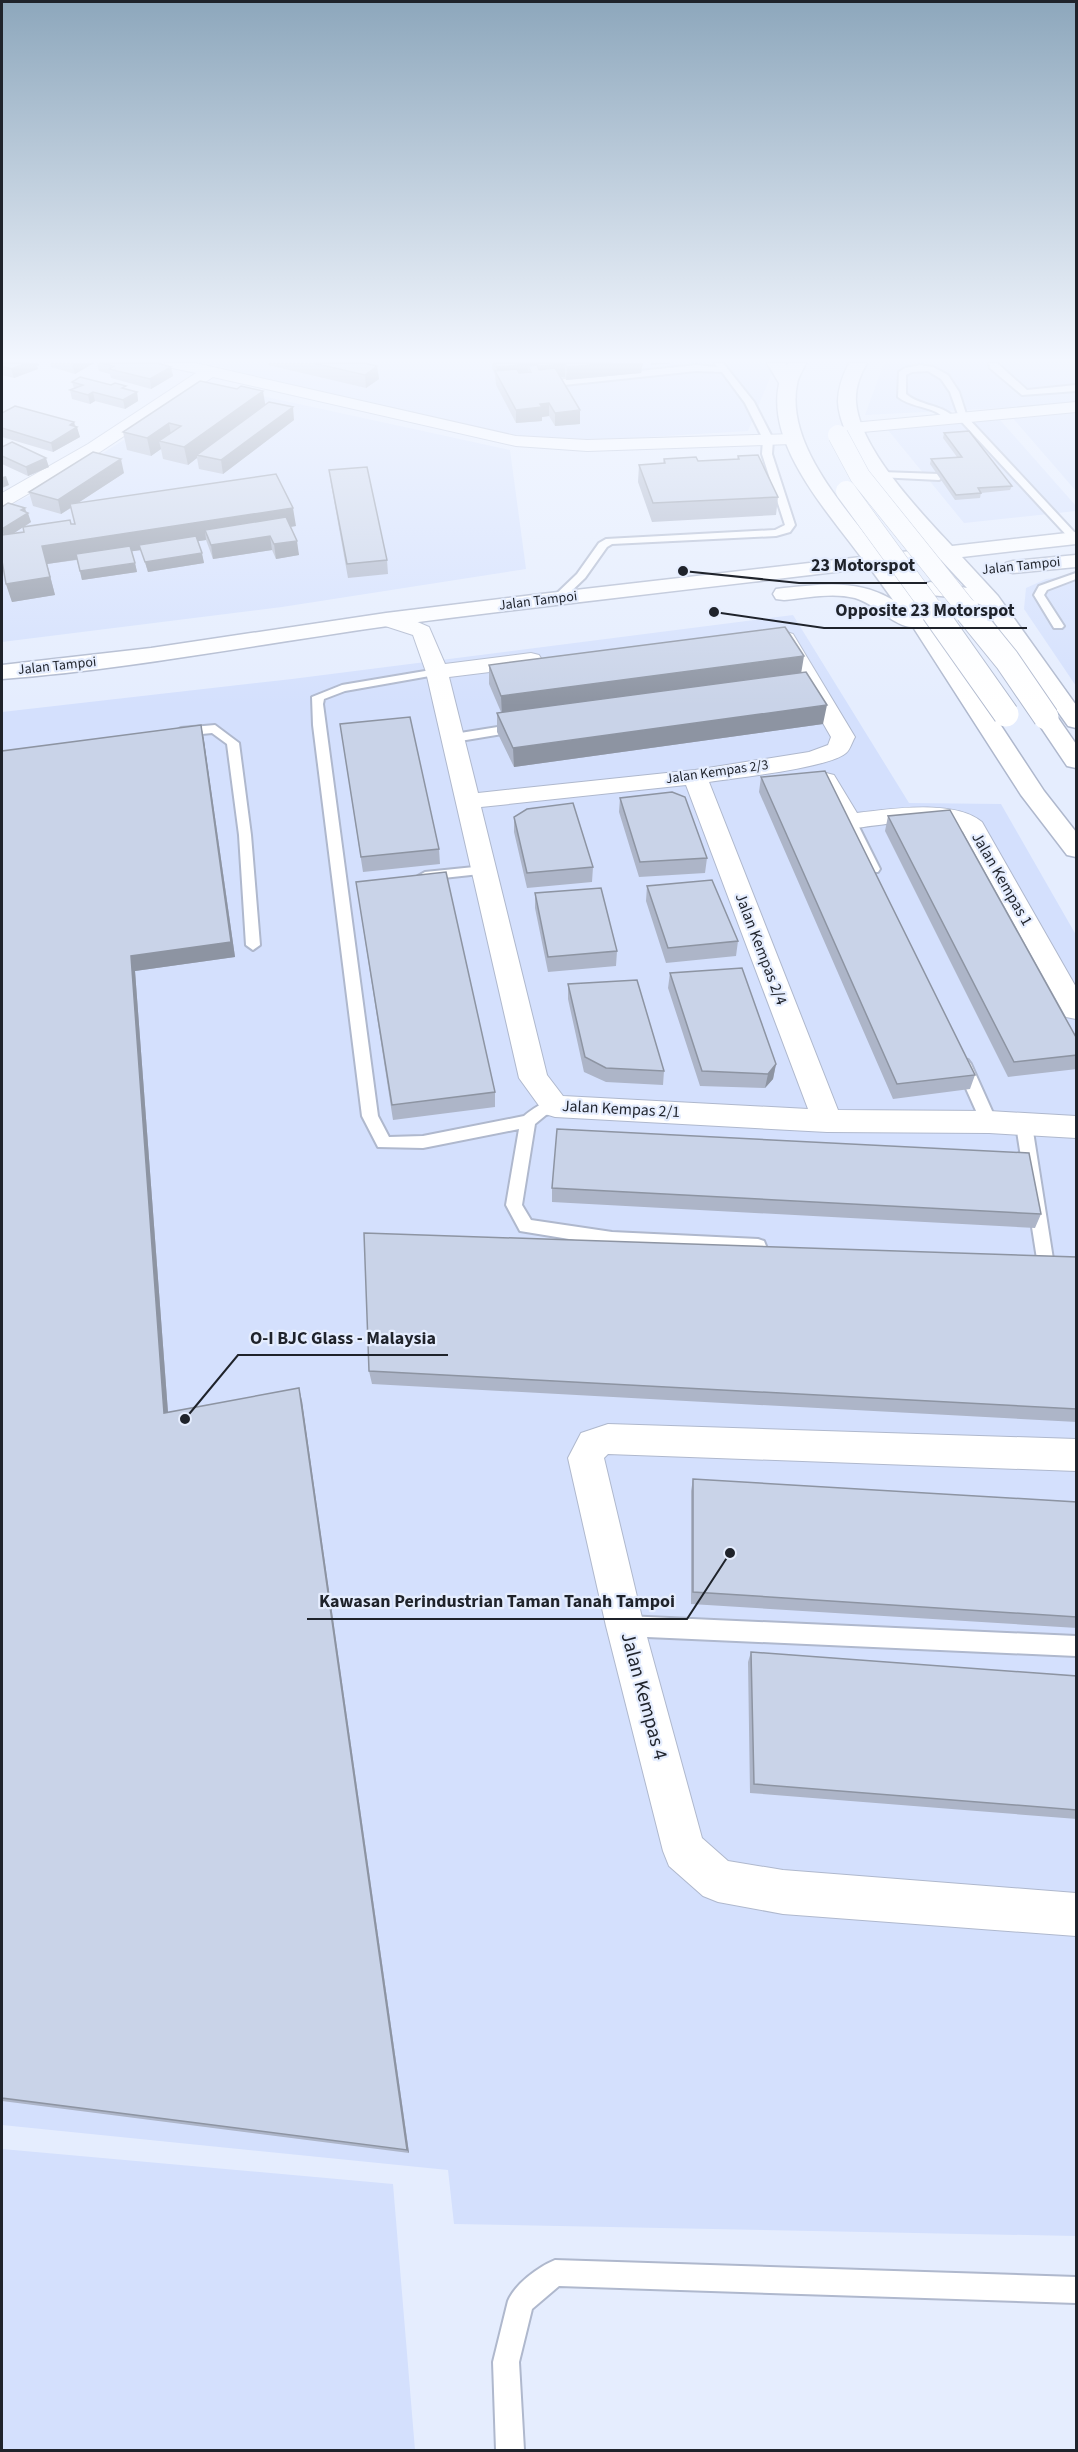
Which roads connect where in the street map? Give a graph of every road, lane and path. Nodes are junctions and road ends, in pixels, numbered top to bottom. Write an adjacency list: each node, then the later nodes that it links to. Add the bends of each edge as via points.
1 (43, 477): 10 (street)
2 (775, 477): 22 (lane, via 790,525 786,530 610,541)
3 (814, 477): 13 (main road)
4 (838, 477): 43 (main road, bridge, via 972,663)
5 (861, 477): 39 (main road, bridge, via 1007,660)
6 (916, 477): 8 (lane)
7 (1016, 477): 11 (lane)
8 (884, 478): 12 (main road); 14 (main road, via 936,521 956,530 1004,538)
9 (1019, 493): 11 (lane)
10 (2, 501)
11 (1040, 501): 14 (lane)
12 (922, 526): 13 (main road, via 905,536 885,538); 15 (main road)
13 (851, 531): 17 (main road); 20 (main road, via 849,543 841,552 811,562 707,575)
14 (1071, 538): 15 (main road, Jalan Tampoi)
15 (948, 553): 17 (main road, Jalan Tampoi); 18 (main road)
16 (1077, 562): 18 (main road, Jalan Tampoi); 21 (main road, via 1039,571)
17 (881, 571): 18 (main road, Jalan Tampoi); 20 (main road, Jalan Tampoi); 23 (main road, Jalan Tampoi); 24 (main road)
18 (966, 572): 21 (main road)
19 (1077, 576): 26 (lane, via 1043,588 1039,595)
20 (645, 588): 22 (main road, Jalan Tampoi)
21 (1000, 592): 24 (main road, via 930,589 918,592); 34 (main road, via 1010,629)
22 (558, 598): 25 (main road, Jalan Tampoi)
23 (731, 598): 27 (main road, Jalan Tampoi); 29 (main road, via 859,592)
24 (907, 605): 29 (main road)
25 (386, 620): 27 (street); 31 (main road, Jalan Tampoi, via 151,656)
26 (1058, 626)
27 (422, 631): 32 (street, Jalan Kempas 2/1); 33 (main road, Jalan Tampoi, via 188,667)
28 (753, 633): 38 (street, Jalan Kempas 2/3, via 770,633 785,639 806,684 843,737 837,749)
29 (929, 633): 44 (main road, via 1034,795)
30 (555, 657): 32 (street)
31 (2, 672)
32 (437, 672): 37 (street, Jalan Kempas 2/1); 52 (lane, via 342,688 318,697 316,705 345,885 370,1116 384,1143 423,1143)
33 (2, 689)
34 (1077, 721)
35 (534, 725): 37 (lane)
36 (167, 734): 48 (lane, via 215,729 233,743)
37 (454, 738): 41 (street, Jalan Kempas 2/1)
38 (814, 758): 40 (street, Jalan Kempas 2/3); 42 (street)
39 (1077, 761)
40 (695, 777): 41 (street, Jalan Kempas 2/3); 53 (street, Jalan Kempas 2/4)
41 (469, 801): 45 (street, Jalan Kempas 2/1)
42 (850, 821): 47 (lane); 49 (street, Jalan Kempas 1, via 944,816 963,819 973,828)
43 (1077, 822)
44 (1077, 849)
45 (484, 870): 46 (lane); 51 (street, Jalan Kempas 2/1, via 533,1078)
46 (406, 878)
47 (880, 885)
48 (253, 945)
49 (1077, 1010)
50 (954, 1047): 54 (lane)
51 (555, 1106): 52 (lane); 53 (street, Jalan Kempas 2/1)
52 (528, 1121): 57 (lane, via 514,1206 526,1226 612,1239)
53 (828, 1121): 54 (street, Jalan Kempas 2/1)
54 (989, 1122): 55 (street, Jalan Kempas 2/1)
55 (1024, 1125): 56 (street, Jalan Kempas 2/1); 58 (lane)
56 (1077, 1127)
57 (775, 1247)
58 (1046, 1259)
59 (1077, 1455): 60 (street, Jalan Kempas 4, via 608,1439 593,1444 586,1458)
60 (625, 1626): 61 (lane); 62 (street, Jalan Kempas 4, via 684,1851 718,1881 783,1892)
61 (1077, 1646)
62 (1077, 1915)
63 (1077, 2290): 64 (lane, via 555,2273 521,2301 506,2362)
64 (510, 2451)

